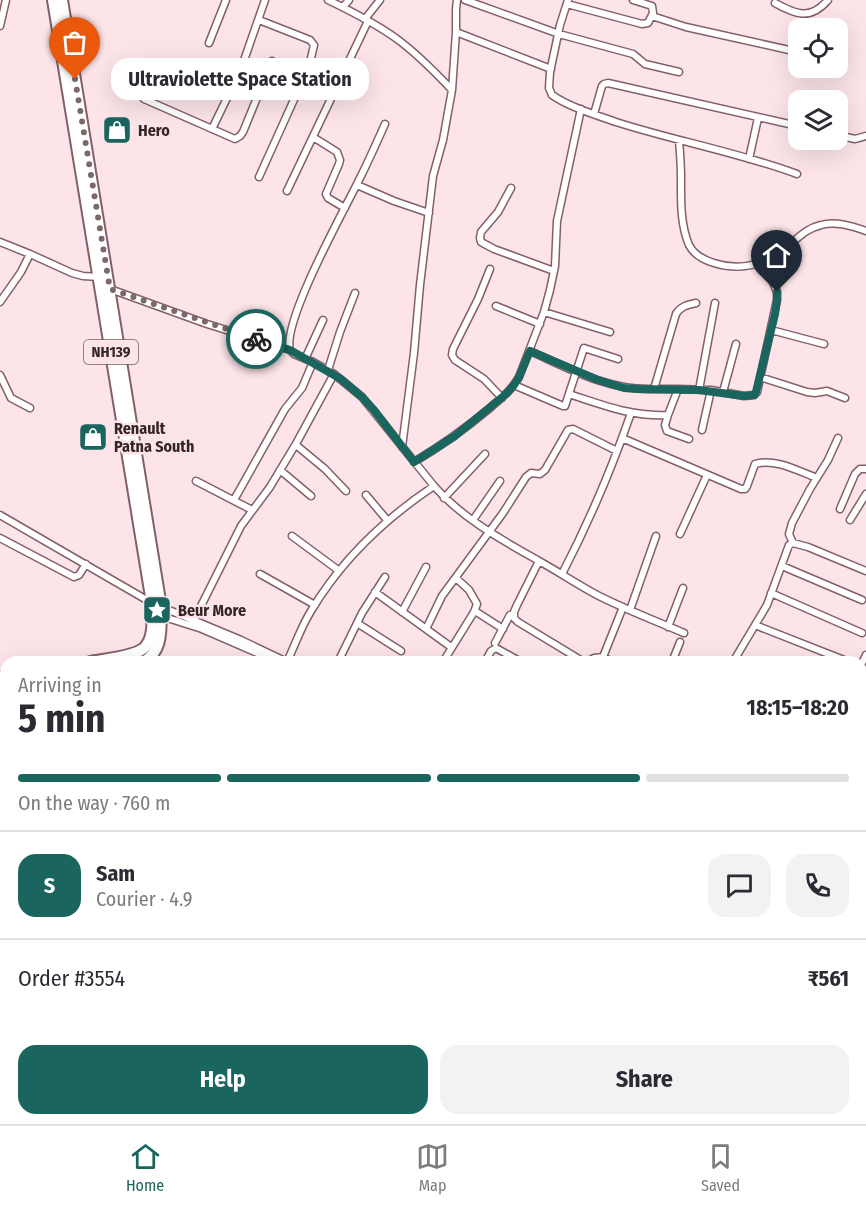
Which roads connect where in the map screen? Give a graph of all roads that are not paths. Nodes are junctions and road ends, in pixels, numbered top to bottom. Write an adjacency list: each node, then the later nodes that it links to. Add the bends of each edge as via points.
1 (6, 0): 19 (street)
2 (53, 0): 53 (highway, NH139)
3 (62, 0): 53 (highway, NH139)
4 (226, 0): 22 (street)
5 (265, 0): 17 (street)
6 (328, 0): 15 (street)
7 (349, 0): 15 (street)
8 (380, 0): 18 (street)
9 (457, 0): 20 (street)
10 (465, 0): 21 (street)
11 (633, 0): 16 (street, via 652,6)
12 (828, 0): 14 (street, via 822,7 802,14)
13 (567, 2): 16 (street, via 642,24); 21 (street)
14 (775, 3)
15 (344, 8): 18 (street)
16 (652, 16): 23 (street)
17 (259, 20): 34 (street); 41 (street, via 304,37 314,45 306,73)
18 (366, 20): 27 (street, via 399,40); 36 (street)
19 (0, 26)
20 (456, 32): 25 (street); 27 (street)
21 (558, 33): 25 (street); 26 (street, via 633,54 643,63)
22 (209, 43)
23 (788, 50)
24 (272, 62): 34 (street, via 240,136 235,140)
25 (551, 69): 29 (street, via 552,95)
26 (679, 72)
27 (452, 90): 46 (street, via 435,164)
28 (144, 99): 34 (street)
29 (581, 109): 30 (street); 52 (street, via 556,230)
30 (594, 114): 31 (street, via 603,86 608,83); 38 (street)
31 (758, 118): 33 (street); 39 (street)
32 (385, 124): 42 (street)
33 (788, 124)
34 (212, 129)
35 (866, 136): 37 (street)
36 (313, 137): 44 (street); 45 (street, via 337,152 339,164 326,194)
37 (848, 137)
38 (679, 140): 39 (street); 50 (street, via 681,202 689,246 700,258 716,264 750,266)
39 (749, 159): 40 (street)
40 (797, 174)
41 (259, 177)
42 (357, 185): 45 (street); 46 (street)
43 (511, 188): 52 (street, via 481,232 481,242)
44 (287, 191)
45 (345, 208): 67 (street, via 299,304 288,341)
46 (429, 213): 94 (street)
47 (866, 231): 50 (street, via 824,224 800,234 785,249)
48 (0, 242): 49 (street)
49 (30, 254): 53 (street, via 72,273); 56 (street)
50 (764, 260): 63 (street, via 777,292)
51 (490, 269): 84 (street, via 452,355)
52 (554, 271): 60 (street)
53 (103, 277): 54 (highway, NH139); 100 (highway, NH139)
54 (110, 289): 67 (street); 100 (highway, NH139)
55 (355, 293): 72 (street)
56 (0, 303)
57 (696, 303): 78 (street, via 685,305 676,314)
58 (715, 303): 80 (street)
59 (496, 306): 62 (street)
60 (544, 312): 62 (street); 64 (street)
61 (323, 320): 69 (street)
62 (540, 324): 68 (street)
63 (771, 330): 66 (street); 76 (street)
64 (610, 332)
65 (736, 344): 82 (street)
66 (824, 345)
67 (290, 350): 69 (street)
68 (530, 351): 73 (street); 77 (street)
69 (305, 359): 71 (street)
70 (618, 359): 73 (street, via 584,348)
71 (313, 362): 72 (street); 111 (street, via 302,388 285,410)
72 (328, 370): 74 (street)
73 (576, 371): 78 (street, via 624,388); 83 (street)
74 (334, 374): 93 (street); 94 (street, via 362,397)
75 (0, 375): 86 (street, via 8,395)
76 (760, 377): 82 (street, via 754,395); 85 (street, via 807,392 827,391)
77 (514, 385): 83 (street, via 562,406); 84 (street)
78 (654, 389): 79 (street)
79 (678, 389): 80 (street); 88 (street)
80 (699, 390): 81 (street)
81 (711, 390): 82 (street); 89 (street)
82 (723, 392)
83 (569, 394): 87 (street)
84 (502, 398): 97 (street, via 455,436)
85 (844, 398)
86 (30, 408)
87 (631, 413): 88 (street); 90 (street)
88 (668, 415): 92 (street, via 665,429)
89 (702, 430)
90 (622, 438): 95 (street); 101 (street)
91 (838, 438): 102 (street)
92 (689, 439)
93 (296, 445): 99 (street); 106 (street)
94 (402, 447): 97 (street)
95 (617, 451): 118 (street, via 568,430 545,470 526,477); 131 (street)
96 (485, 454): 110 (street)
97 (414, 462): 105 (street)
98 (866, 469): 112 (street, via 857,471)
99 (280, 470): 109 (street); 113 (street)
100 (136, 474): 140 (highway, NH139)
101 (707, 475): 102 (street, via 745,489 755,464 774,463); 119 (street)
102 (817, 478): 123 (street, via 792,523)
103 (196, 481): 111 (street)
104 (500, 481): 116 (street)
105 (434, 486): 110 (street); 115 (street)
106 (346, 491)
107 (866, 494): 117 (street)
108 (366, 495): 115 (street)
109 (312, 496)
110 (444, 498): 116 (street)
111 (234, 500): 113 (street)
112 (840, 509)
113 (252, 510): 144 (street)
114 (0, 514): 125 (street)
115 (387, 520): 128 (street)
116 (473, 520): 118 (street)
117 (850, 520)
118 (489, 532): 124 (street); 133 (street)
119 (680, 534)
120 (292, 536): 128 (street)
121 (656, 536): 139 (street)
122 (0, 538): 125 (street, via 74,577 80,575)
123 (792, 543): 126 (street); 129 (street)
124 (539, 561): 131 (street); 165 (street, via 514,618)
125 (86, 564): 140 (street)
126 (782, 566): 136 (street); 137 (street)
127 (426, 567): 142 (street)
128 (338, 570): 138 (street)
129 (866, 571)
130 (260, 574): 138 (street)
131 (562, 574): 139 (street)
132 (384, 577): 135 (street)
133 (456, 578): 141 (street, via 475,598); 148 (street)
134 (683, 588): 147 (street)
135 (375, 592): 142 (street); 145 (street)
136 (771, 593): 146 (street); 151 (street)
137 (862, 600)
138 (315, 604): 160 (street)
139 (626, 609): 147 (street); 166 (street)
140 (157, 610): 144 (street); 156 (highway, NH139, via 146,647); 157 (highway, NH139, via 160,636); 158 (street)
141 (475, 611): 149 (street); 154 (street)
142 (402, 612): 148 (street)
143 (510, 615): 149 (street)
144 (194, 620): 159 (street)
145 (357, 623): 155 (street); 161 (street)
146 (755, 625): 168 (street); 169 (street)
147 (668, 627): 150 (street)
148 (426, 629): 154 (street)
149 (503, 629): 153 (street)
150 (684, 633)
151 (862, 633)
152 (680, 642): 167 (street)
153 (495, 644)
154 (451, 647): 162 (street)
155 (401, 651)
156 (121, 656)
157 (152, 656)
158 (265, 656)
159 (274, 656)
160 (290, 656)
161 (341, 656)
162 (446, 656)
163 (488, 656): 164 (street, via 496,648)
164 (510, 656)
165 (575, 656)
166 (603, 656)
167 (674, 656)
168 (738, 656)
169 (834, 656)

